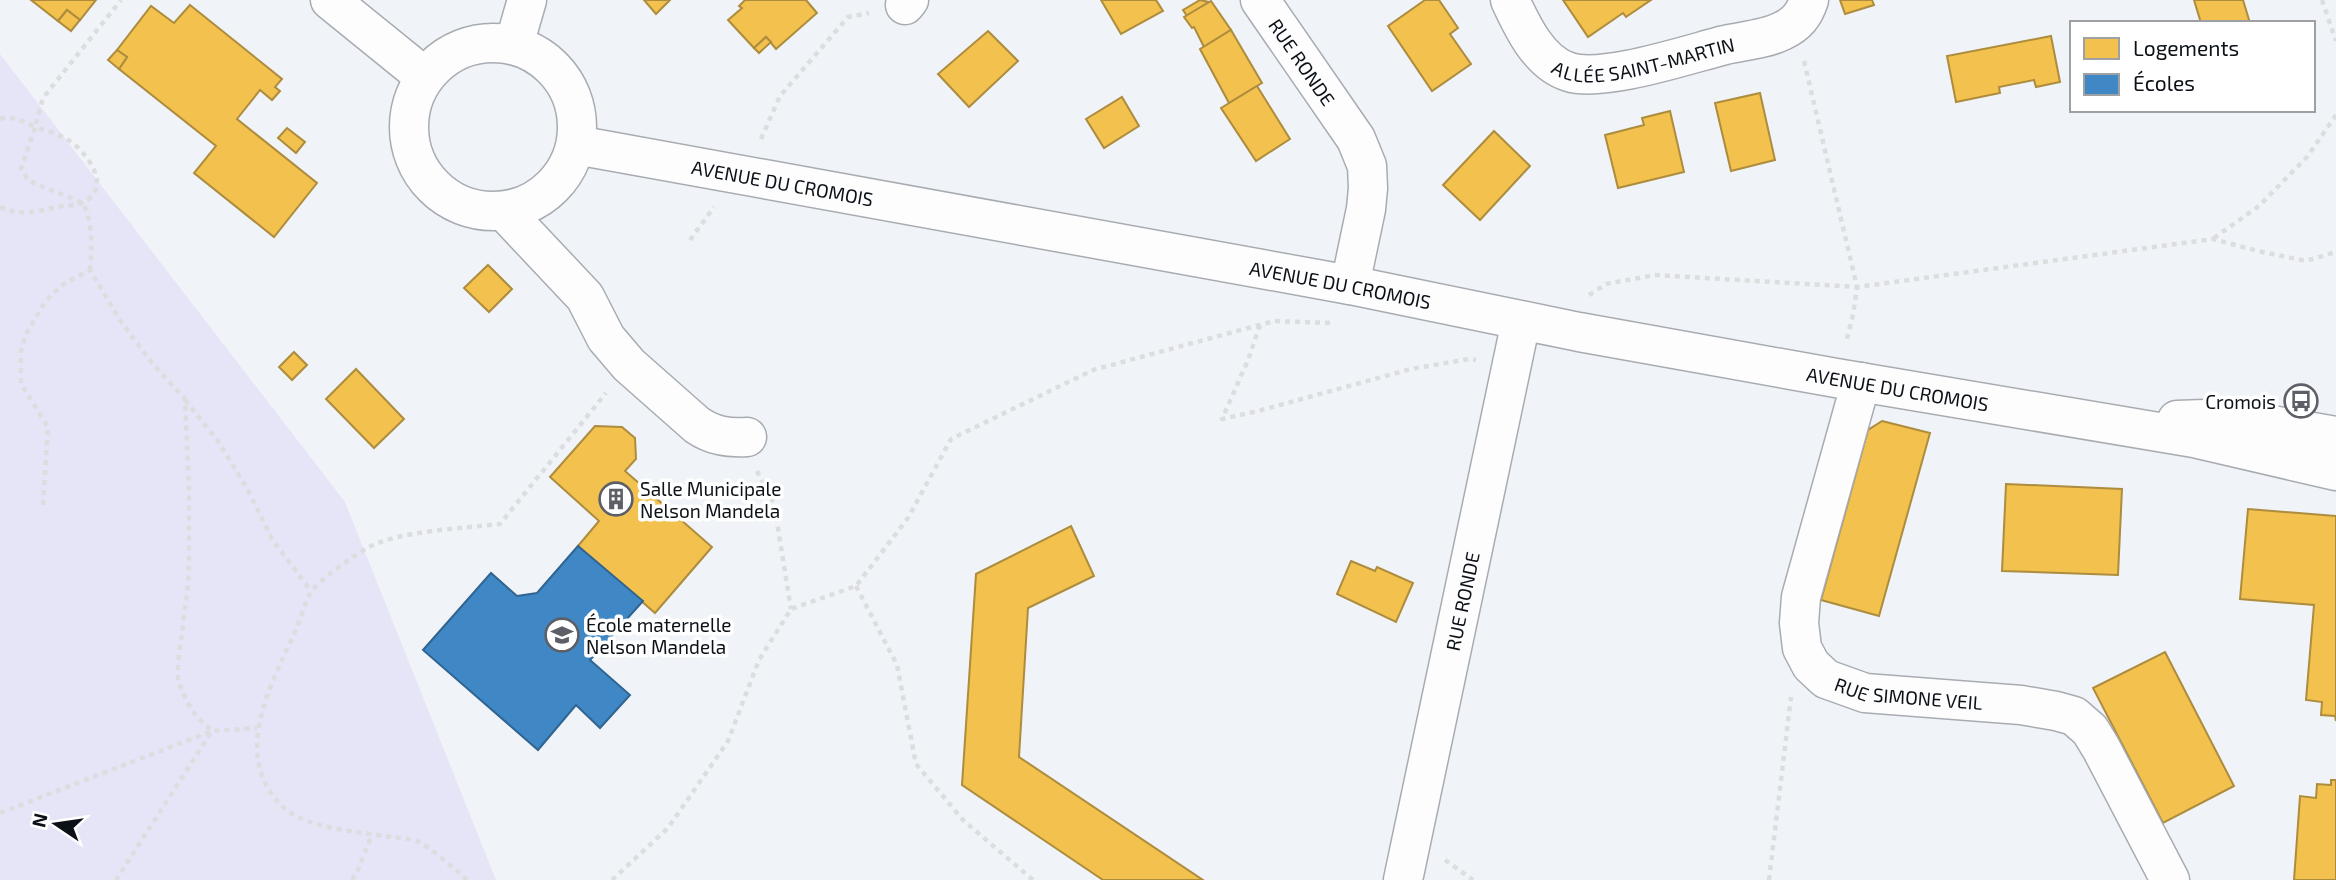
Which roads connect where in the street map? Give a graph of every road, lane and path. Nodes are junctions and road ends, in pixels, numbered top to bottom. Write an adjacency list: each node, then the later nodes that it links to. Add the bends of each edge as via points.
1 (121, 0): 14 (path, via 43,98)
2 (330, 0): 11 (street)
3 (527, 0): 10 (street)
4 (1260, 0): 24 (street, RUE RONDE, via 1356,139 1367,166 1366,209)
5 (1510, 0): 8 (street, ALLÉE SAINT-MARTIN, via 1542,54 1567,72 1581,75 1616,72 1781,32)
6 (2322, 0): 9 (path)
7 (907, 3): 16 (path, via 848,17 780,96 759,143)
8 (1803, 12): 25 (path)
9 (2336, 41)
10 (514, 45): 11 (street, via 467,46 444,58); 15 (street, via 541,57 559,75 577,120)
11 (425, 77): 19 (street, via 412,102 409,130 414,157 428,182 450,200 476,210)
12 (2336, 115): 20 (path, via 2307,156 2259,206)
13 (0, 119): 14 (path, via 17,119)
14 (35, 127): 17 (path, via 68,139 91,163 97,184); 17 (path, via 21,169 24,176)
15 (576, 145): 16 (street, AVENUE DU CROMOIS); 19 (street, via 566,169 550,189 528,204)
16 (738, 174): 21 (path); 24 (street, AVENUE DU CROMOIS)
17 (83, 203): 18 (path, via 29,214); 23 (path, via 92,252)
18 (0, 207)
19 (504, 211): 28 (street, via 585,297 607,338)
20 (2213, 239): 22 (path, via 2306,261); 25 (path)
21 (690, 240)
22 (2336, 252)
23 (90, 270): 31 (path, via 120,320); 36 (path, via 64,284 41,307 21,352 21,384 48,427)
24 (1350, 285): 26 (street, AVENUE DU CROMOIS)
25 (1857, 287): 27 (path, via 1655,275 1593,290); 30 (path)
26 (1521, 321): 27 (street, AVENUE DU CROMOIS); 29 (street, RUE RONDE)
27 (1579, 332): 30 (street, AVENUE DU CROMOIS)
28 (629, 365): 34 (street, via 710,433); 38 (path, via 500,524 392,538 351,558)
29 (1511, 365): 37 (path, via 1469,359 1411,369 1222,419 1260,324 1093,370 951,439 908,518); 50 (street, RUE RONDE)
30 (1848, 380): 32 (street, AVENUE DU CROMOIS); 40 (street, via 1801,597)
31 (185, 399): 38 (path, via 218,441 272,539); 42 (path, via 189,559 178,681 191,709)
32 (2105, 422): 33 (street, AVENUE DU CROMOIS, via 2232,418); 35 (street, AVENUE DU CROMOIS)
33 (2336, 436)
34 (747, 437): 39 (path, via 751,460 774,504)
35 (2336, 471)
36 (43, 505)
37 (856, 586): 39 (path); 49 (path, via 897,665 916,764 963,820)
38 (312, 591): 41 (path, via 280,661)
39 (792, 609): 48 (path, via 759,660 728,741 668,828)
40 (1801, 648): 51 (path, via 1792,683); 52 (street, RUE SIMONE VEIL, via 1811,666 1826,679 1865,693 2021,705 2074,716 2101,748)
41 (257, 728): 42 (path); 44 (path, via 256,749 266,783 283,806 306,820)
42 (212, 731): 43 (path); 45 (path)
43 (0, 813)
44 (372, 834): 46 (path); 47 (path, via 417,841)
45 (116, 880)
46 (352, 880)
47 (467, 880)
48 (612, 880)
49 (1033, 880)
50 (1403, 880)
51 (1769, 880)
52 (2170, 880)

